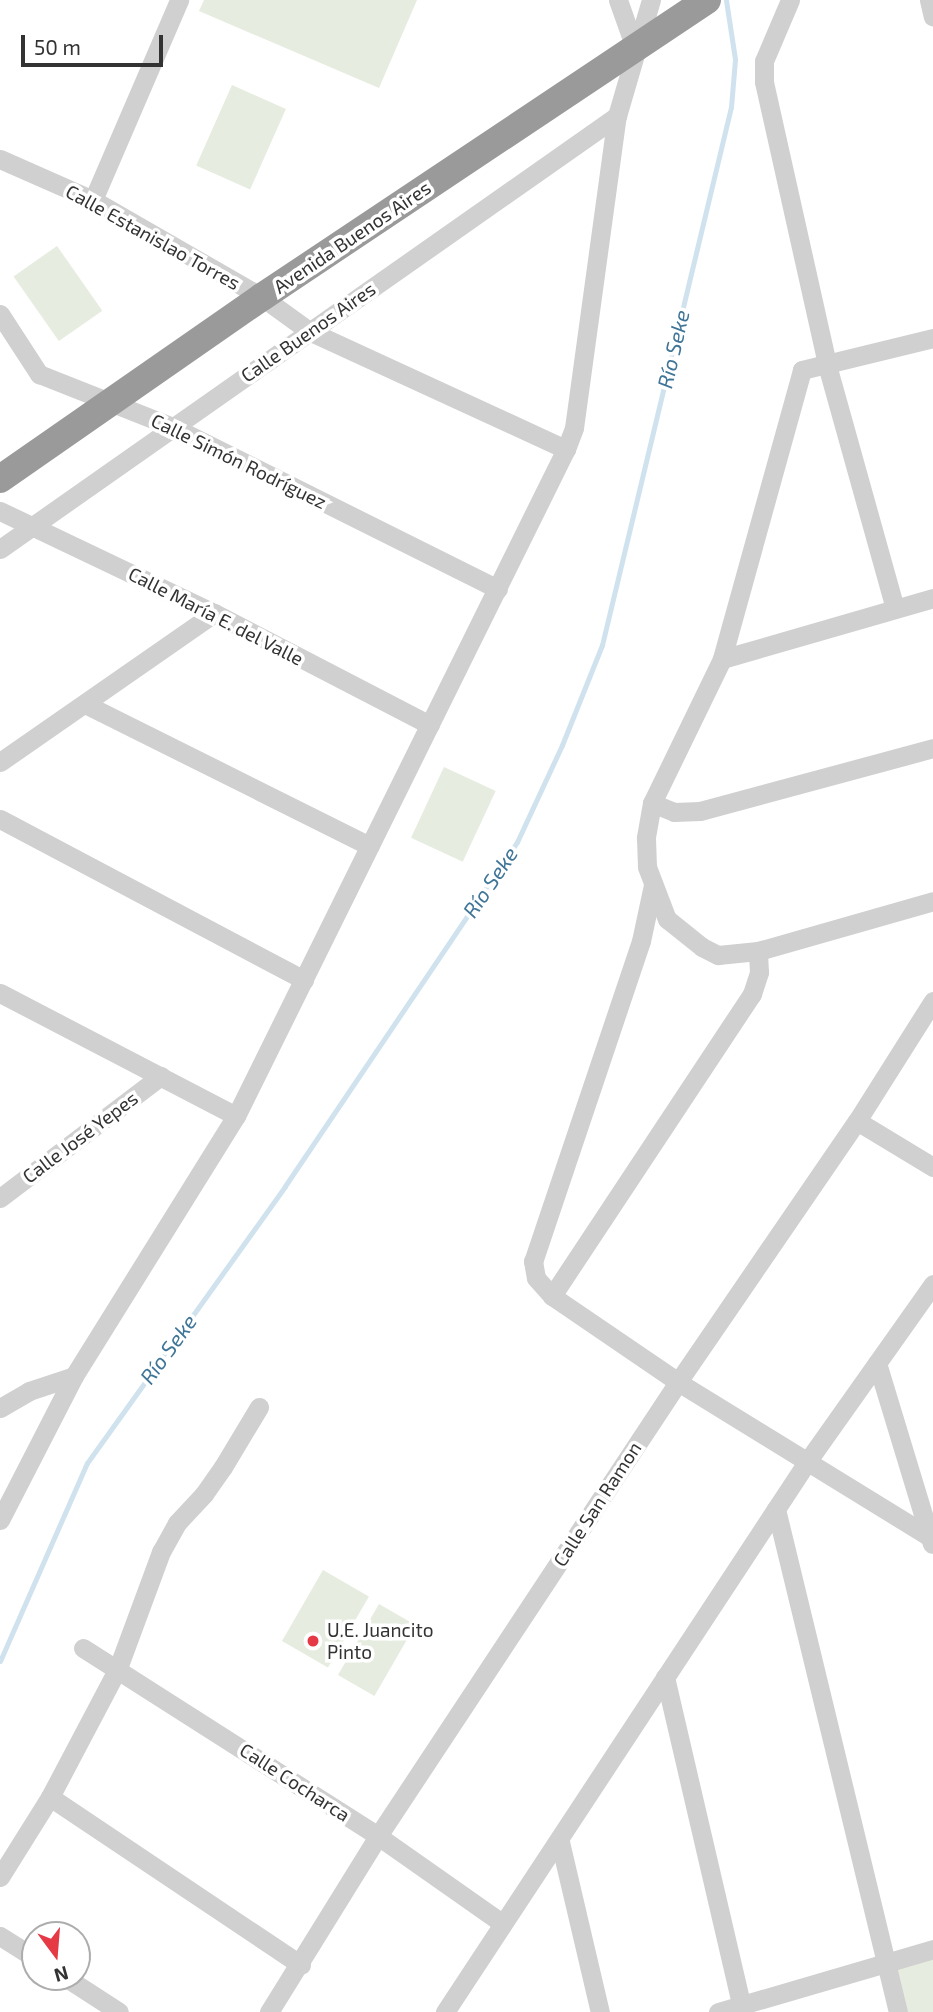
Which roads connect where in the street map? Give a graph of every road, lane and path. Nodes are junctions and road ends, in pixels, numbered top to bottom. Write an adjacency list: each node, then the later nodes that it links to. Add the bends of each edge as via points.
1 (178, 0): 11 (street)
2 (618, 0): 8 (street)
3 (651, 0): 8 (street)
4 (707, 0): 8 (highway, Avenida Buenos Aires)
5 (790, 0): 16 (street, via 764,61 764,82)
6 (929, 0): 7 (street)
7 (933, 17)
8 (635, 48): 9 (street); 12 (highway, Avenida Buenos Aires)
9 (617, 116): 14 (street, Calle Buenos Aires); 19 (street, via 574,428)
10 (0, 159): 11 (street, Calle Estanislao Torres)
11 (93, 200): 12 (street, Calle Estanislao Torres)
12 (262, 298): 14 (street, Calle Estanislao Torres); 17 (highway, Avenida Buenos Aires)
13 (0, 314): 17 (street, Calle Simón Rodríguez, via 39,374)
14 (309, 331): 18 (street, Calle Buenos Aires); 19 (street, Calle Estanislao Torres)
15 (933, 338): 16 (street)
16 (827, 365): 26 (street); 28 (street, via 802,370)
17 (114, 402): 18 (street, Calle Simón Rodríguez); 20 (highway, Avenida Buenos Aires)
18 (173, 427): 22 (street, Calle Buenos Aires); 24 (street, Calle Simón Rodríguez)
19 (566, 449): 24 (street)
20 (0, 479)
21 (0, 511): 22 (street, Calle María E. del Valle)
22 (33, 526): 23 (street, Calle Buenos Aires); 27 (street, Calle María E. del Valle)
23 (0, 550)
24 (498, 589): 30 (street)
25 (933, 598): 26 (street)
26 (895, 609): 28 (street)
27 (214, 613): 29 (street); 30 (street, Calle María E. del Valle)
28 (722, 659): 33 (street)
29 (85, 704): 32 (street); 35 (street)
30 (430, 725): 35 (street)
31 (933, 748): 33 (street, via 700,811 674,812)
32 (0, 762)
33 (652, 803): 36 (street, via 646,838)
34 (0, 819): 39 (street)
35 (370, 846): 39 (street)
36 (653, 885): 38 (street, via 667,919 702,947 719,955); 48 (street, via 637,953 533,1261 536,1278)
37 (933, 901): 38 (street)
38 (758, 951): 48 (street, via 759,972 752,994)
39 (304, 980): 43 (street)
40 (0, 993): 42 (street)
41 (933, 1001): 44 (street, Calle San Ramon)
42 (161, 1076): 43 (street); 46 (street, Calle José Yepes)
43 (236, 1116): 50 (street)
44 (857, 1121): 45 (street); 51 (street, Calle San Ramon)
45 (933, 1167)
46 (0, 1198)
47 (933, 1284): 49 (street)
48 (552, 1296): 51 (street)
49 (877, 1363): 54 (street); 57 (street)
50 (74, 1376): 53 (street, via 29,1391); 56 (street)
51 (678, 1382): 54 (street); 62 (street, Calle San Ramon)
52 (259, 1407): 59 (street, via 223,1467 177,1523 161,1552)
53 (0, 1408)
54 (807, 1462): 55 (street); 57 (street)
55 (776, 1509): 60 (street); 69 (street)
56 (0, 1520)
57 (932, 1542)
58 (83, 1648): 59 (street, Calle Cocharca)
59 (118, 1668): 61 (street); 62 (street, Calle Cocharca)
60 (665, 1677): 63 (street); 72 (street)
61 (50, 1797): 64 (street); 70 (street)
62 (378, 1836): 65 (street, Calle Cocharca); 70 (street, Calle San Ramon)
63 (560, 1842): 65 (street); 77 (street)
64 (0, 1877)
65 (502, 1923): 76 (street)
66 (0, 1936): 67 (street)
67 (21, 1949)
68 (933, 1949): 69 (street)
69 (885, 1961): 72 (street); 79 (street)
70 (301, 1965): 75 (street, Calle San Ramon)
71 (80, 1991): 73 (street)
72 (741, 2004): 78 (street)
73 (96, 2006): 74 (street)
74 (119, 2012)
75 (269, 2012)
76 (445, 2012)
77 (600, 2012)
78 (718, 2012)
79 (898, 2012)

